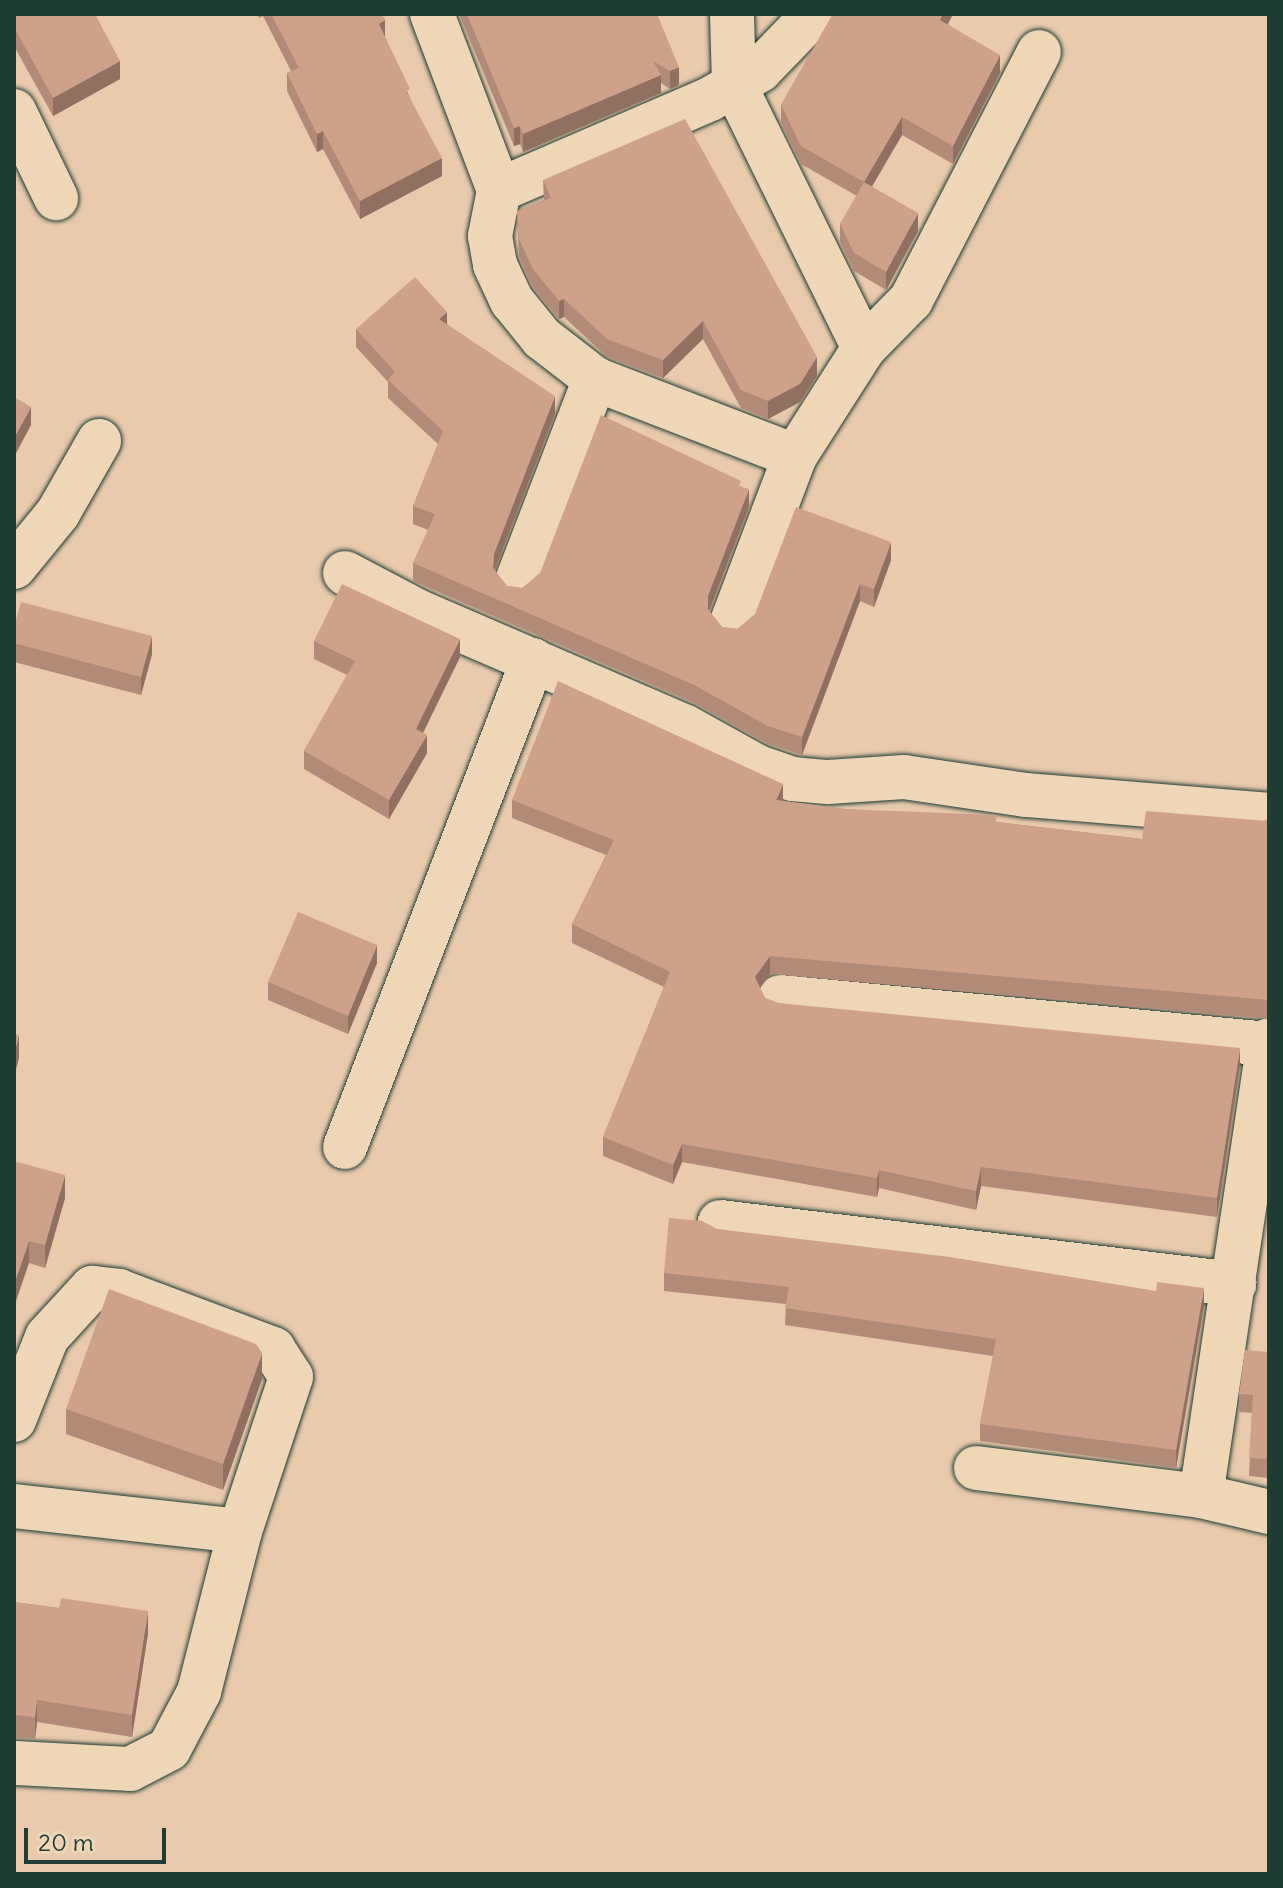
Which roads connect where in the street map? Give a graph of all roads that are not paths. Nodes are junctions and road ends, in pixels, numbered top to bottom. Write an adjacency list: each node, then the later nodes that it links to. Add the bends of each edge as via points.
1 (432, 14): 7 (street)
2 (732, 14): 5 (street)
3 (814, 14): 5 (street, via 771,62)
4 (1039, 52): 9 (street, via 911,300)
5 (734, 84): 7 (street, via 689,110); 9 (street)
6 (14, 111): 8 (street)
7 (499, 190): 10 (street, via 490,236 495,265 512,301 542,338)
8 (56, 198)
9 (864, 348): 12 (street)
10 (595, 379): 12 (street); 15 (street)
11 (99, 441): 13 (street, via 58,513)
12 (795, 456): 16 (street)
13 (14, 567)
14 (345, 573): 17 (street, via 419,612)
15 (517, 581)
16 (732, 622)
17 (533, 660): 18 (street, via 792,779 904,777 1026,795); 21 (street)
18 (1269, 815)
19 (780, 997): 20 (street)
20 (1269, 1042): 23 (street)
21 (345, 1147)
22 (720, 1222): 23 (street)
23 (1234, 1284): 26 (street)
24 (14, 1420): 29 (street, via 47,1337 92,1288 119,1291 273,1349 291,1377)
25 (976, 1468): 26 (street)
26 (1201, 1496): 28 (street)
27 (14, 1506): 29 (street)
28 (1269, 1512)
29 (240, 1531): 30 (street, via 199,1692 169,1749 130,1769)
30 (14, 1763)

